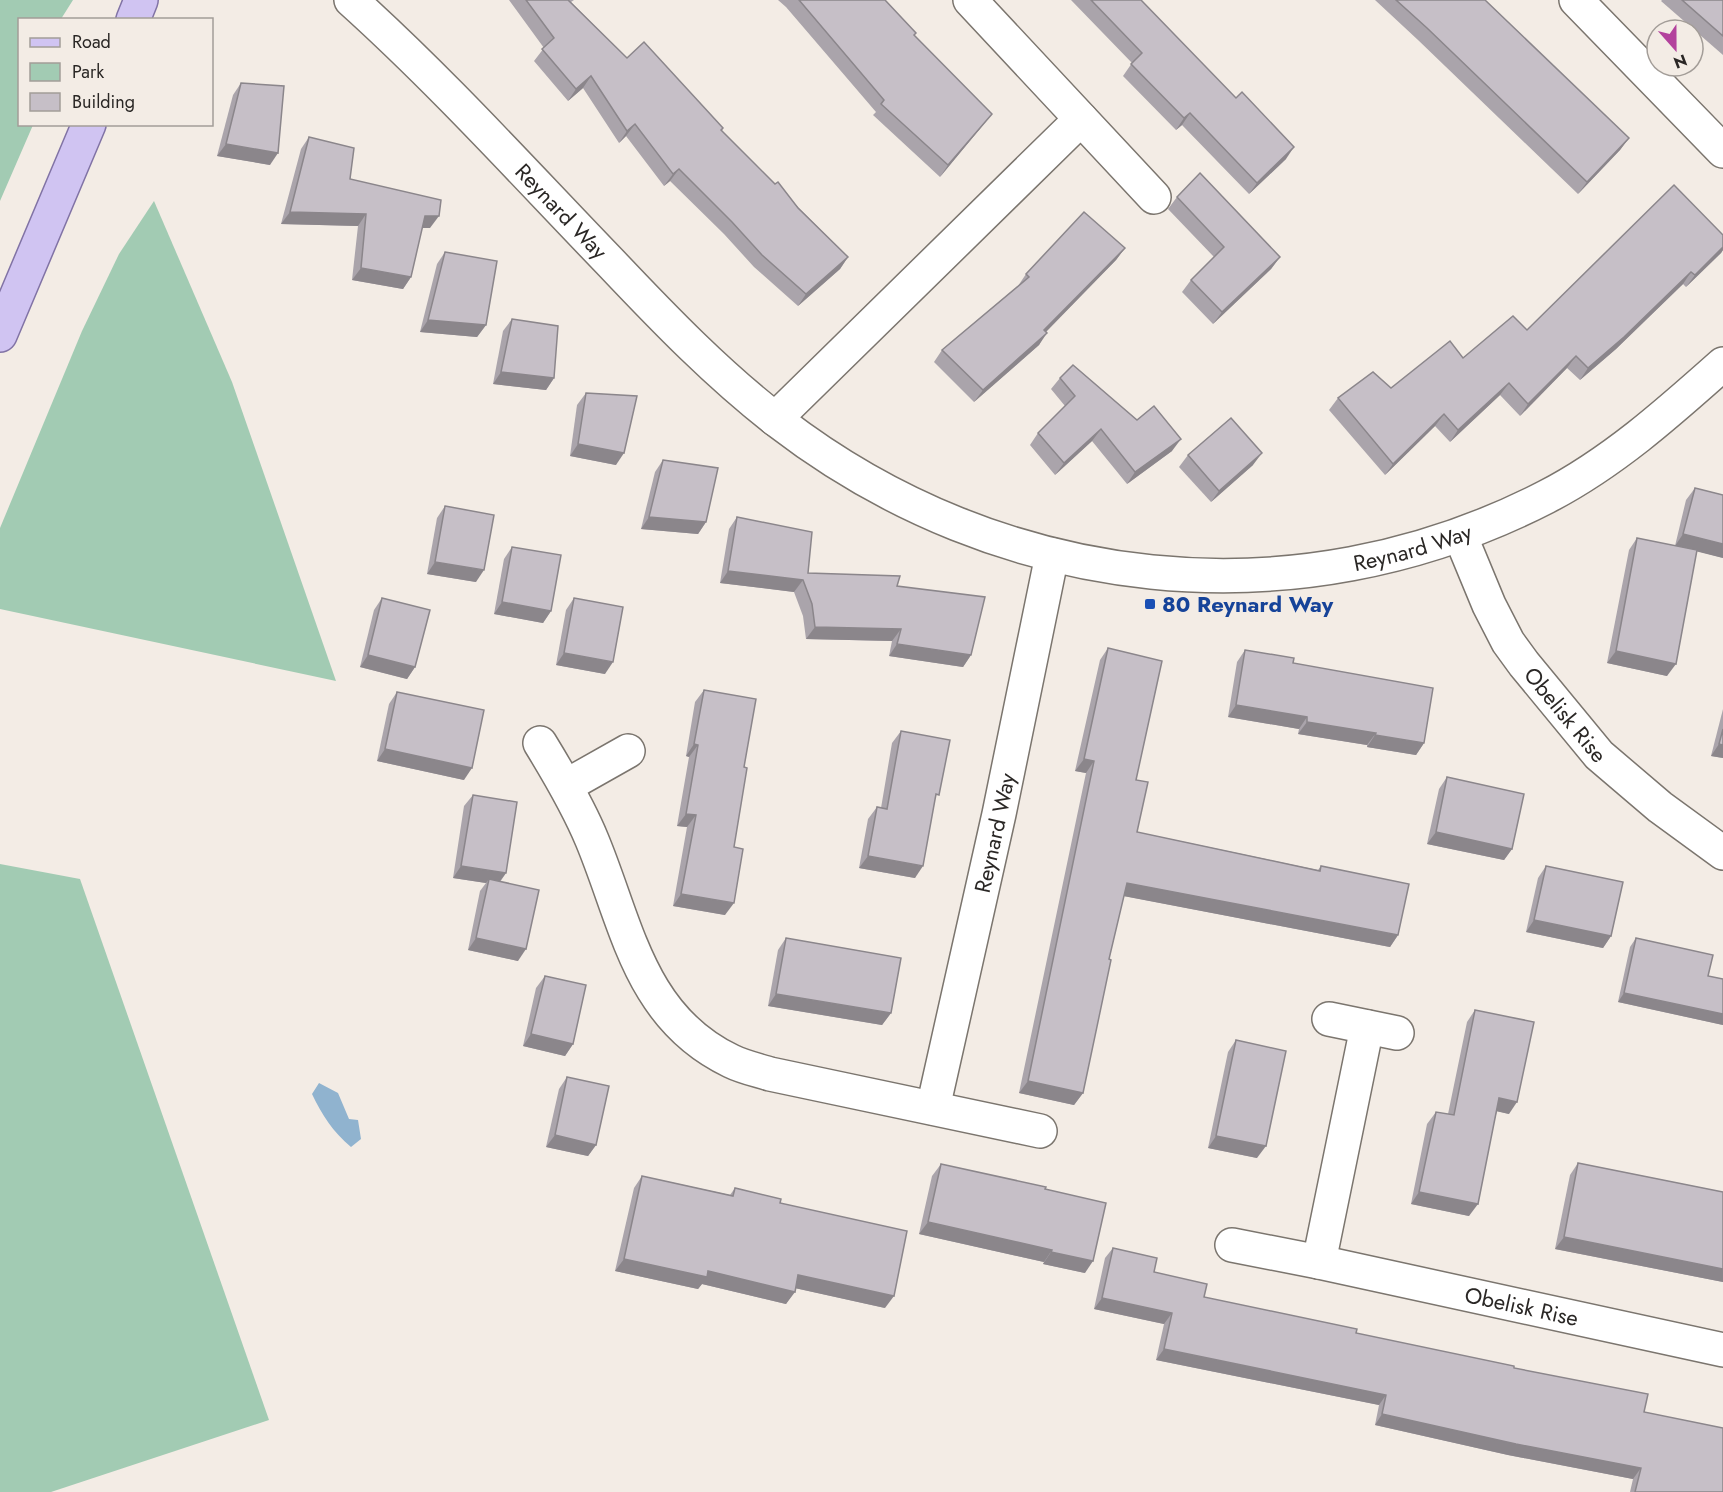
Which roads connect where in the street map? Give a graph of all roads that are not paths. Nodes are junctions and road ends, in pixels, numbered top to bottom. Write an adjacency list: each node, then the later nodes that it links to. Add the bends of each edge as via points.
1 (141, 0): 5 (main road)
2 (970, 0): 6 (street)
3 (1576, 0): 8 (street)
4 (353, 1): 12 (street, Reynard Way, via 424,69 664,318)
5 (134, 18)
6 (1081, 119): 9 (street); 12 (street)
7 (88, 126): 10 (main road)
8 (1723, 151)
9 (1154, 197)
10 (0, 335)
11 (1723, 364): 13 (street, Reynard Way, via 1659,420 1590,471 1549,495)
12 (775, 419): 14 (street, Reynard Way, via 820,453 909,503 983,534)
13 (1460, 535): 14 (street, Reynard Way, via 1370,561 1290,574 1173,573 1113,568); 18 (street, Obelisk Rise, via 1508,642 1599,755)
14 (1052, 555): 20 (street, Reynard Way)
15 (540, 743): 17 (street)
16 (628, 751): 17 (street)
17 (566, 786): 20 (street, via 591,838 639,966 662,1003 687,1032 732,1062 770,1074)
18 (1723, 853)
19 (1329, 1019): 23 (street, via 1382,1030)
20 (933, 1108): 21 (street)
21 (1040, 1131)
22 (1232, 1245): 23 (street, Obelisk Rise)
23 (1319, 1262): 24 (street, Obelisk Rise)
24 (1723, 1350)

